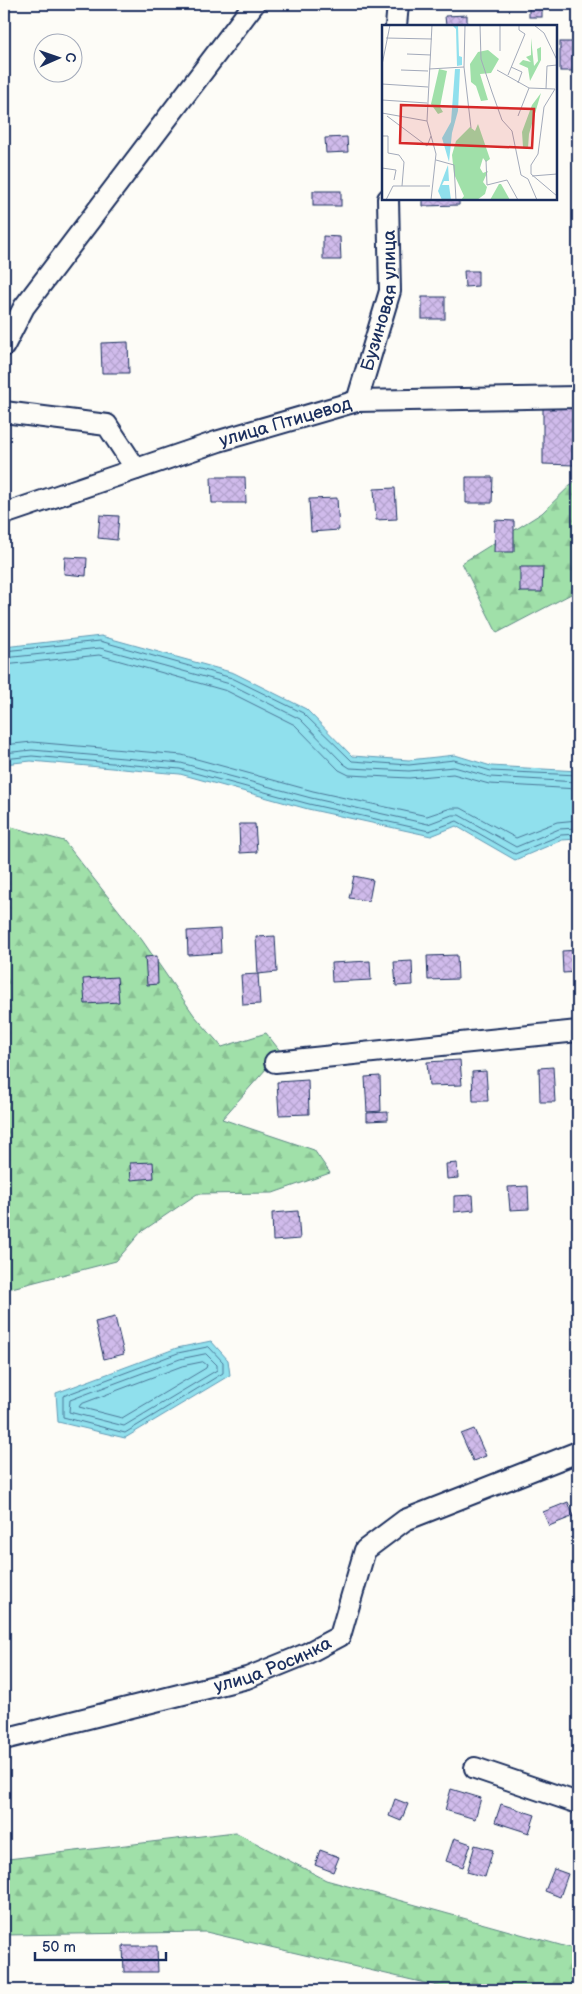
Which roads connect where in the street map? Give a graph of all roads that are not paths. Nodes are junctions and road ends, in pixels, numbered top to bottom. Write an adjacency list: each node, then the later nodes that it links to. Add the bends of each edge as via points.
1 (254, 4): 5 (street, via 24,307)
2 (398, 4): 3 (street)
3 (396, 25)
4 (388, 200): 7 (street, Бузиновая улица, via 390,291)
5 (4, 346)
6 (578, 397): 7 (street, улица Птицевод)
7 (357, 401): 9 (street, улица Птицевод)
8 (4, 412): 9 (street, via 107,425)
9 (136, 469): 10 (street, улица Птицевод)
10 (4, 514)
11 (578, 1031): 12 (street)
12 (275, 1062)
13 (578, 1452): 14 (street, улица Росинка, via 405,1520 365,1550 340,1636 306,1654 247,1678)
14 (4, 1739)
15 (475, 1768): 16 (street)
16 (578, 1803)

